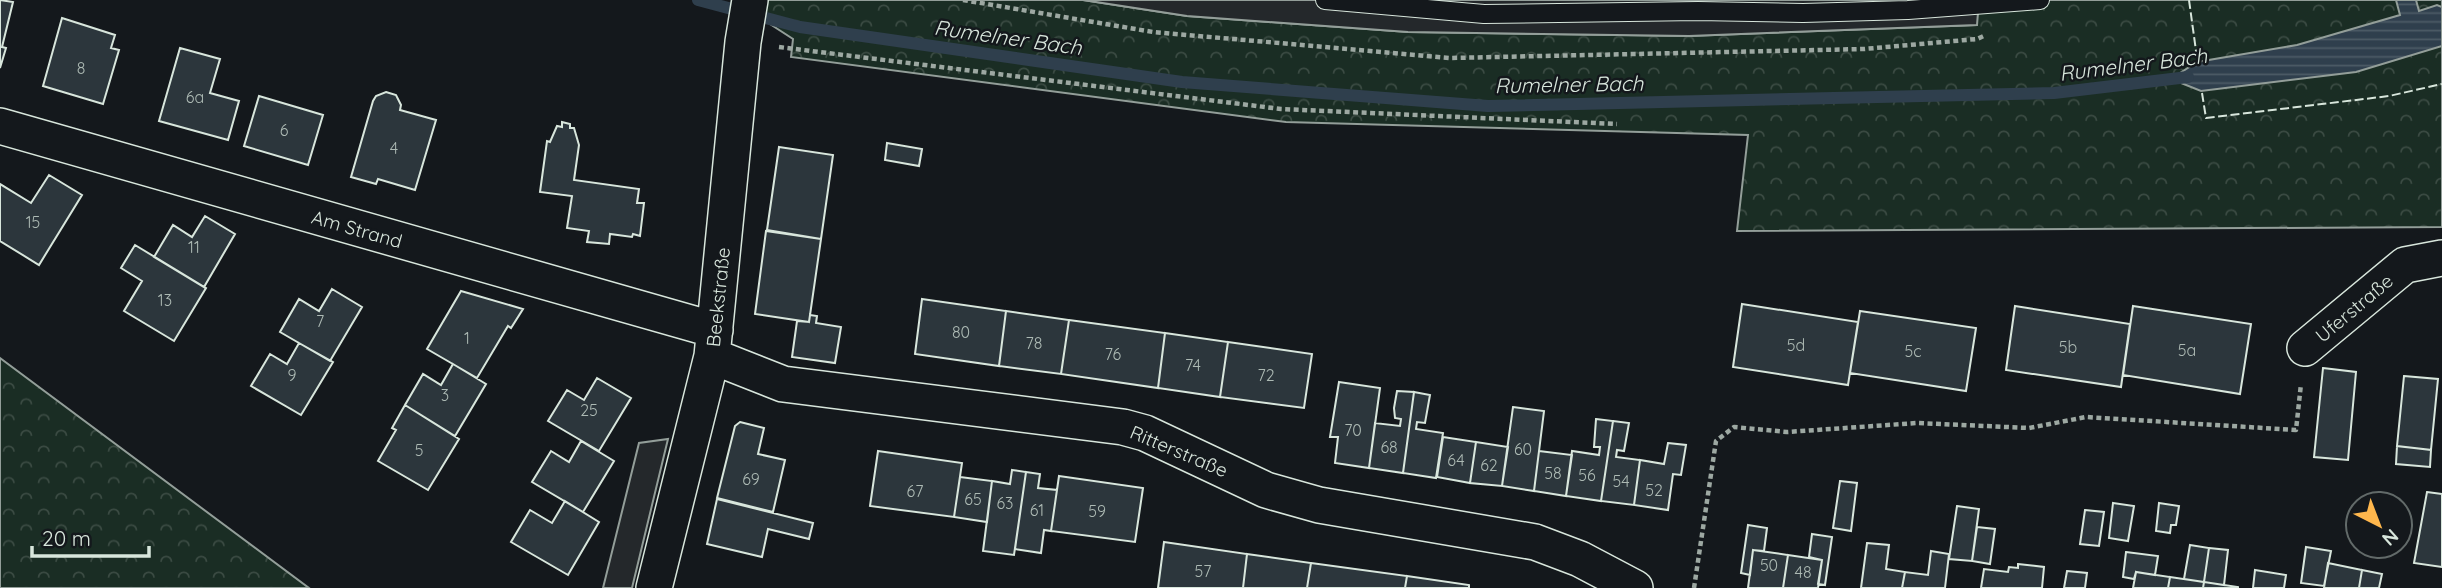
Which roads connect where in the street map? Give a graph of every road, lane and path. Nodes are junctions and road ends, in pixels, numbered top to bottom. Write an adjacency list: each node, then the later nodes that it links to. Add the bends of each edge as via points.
1 (750, 0): 5 (street, Beekstraße)
2 (1325, 0): 4 (lane, via 1484,13 1803,13)
3 (2040, 0): 4 (lane)
4 (1908, 5)
5 (743, 42): 6 (path, via 1281,108); 9 (street, Beekstraße)
6 (1617, 124)
7 (0, 126): 9 (street, Am Strand)
8 (2442, 258): 10 (street, Uferstraße, via 2406,265)
9 (713, 343): 11 (street, Beekstraße); 12 (street, Ritterstraße, via 783,384 1123,427 1266,490 1319,505 1535,542)
10 (2305, 348): 13 (path, via 2296,430 2086,417 2029,428 1917,423 1787,432 1734,427 1716,441)
11 (654, 588)
12 (1635, 588)
13 (1694, 588)

